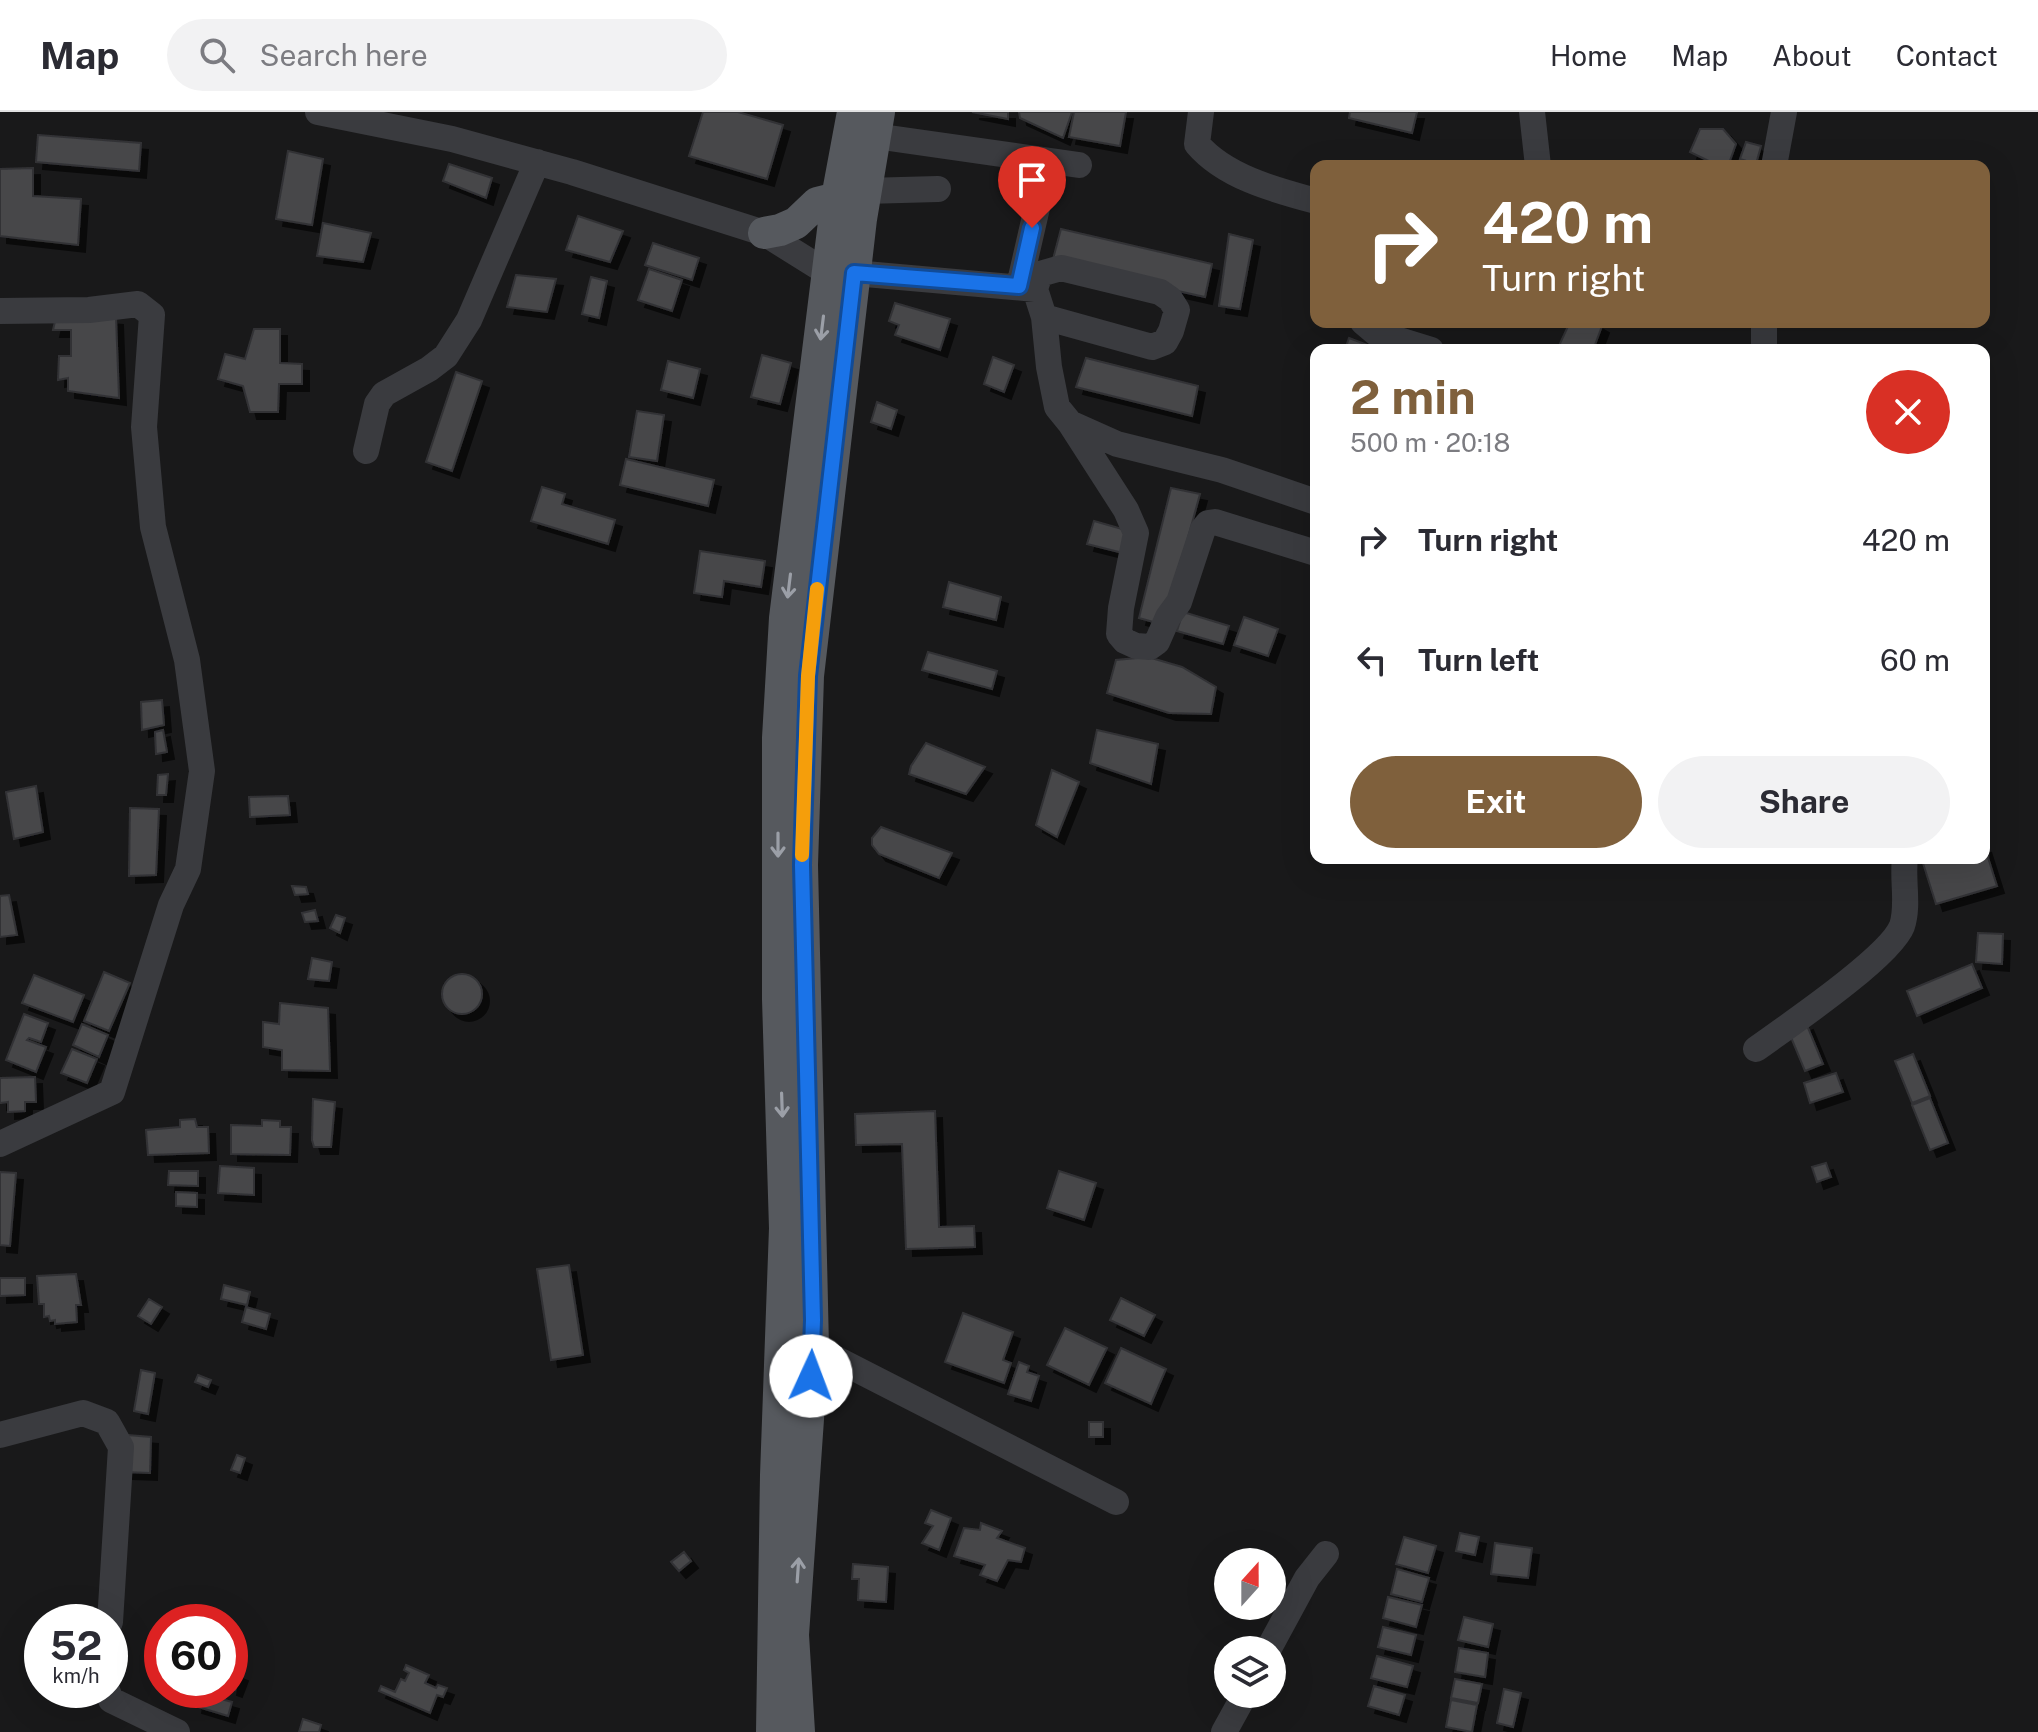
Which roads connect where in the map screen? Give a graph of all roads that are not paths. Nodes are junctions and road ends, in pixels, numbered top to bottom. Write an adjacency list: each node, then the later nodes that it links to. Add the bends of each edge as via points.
1 (318, 112): 9 (street)
2 (853, 112): 12 (main road)
3 (1201, 112): 14 (street, via 1197,144 1205,153 1231,171)
4 (1532, 112): 7 (street)
5 (1784, 112): 8 (street)
6 (877, 124): 10 (street); 12 (main road)
7 (1537, 160)
8 (1775, 160)
9 (537, 162): 15 (street); 23 (street, via 469,320 446,356 384,394)
10 (1079, 165)
11 (938, 189): 12 (street)
12 (851, 195): 15 (main road, via 817,203 796,223); 16 (main road)
13 (1039, 199): 17 (street)
14 (1310, 199)
15 (764, 233): 16 (street)
16 (841, 273): 17 (street); 29 (main road, via 804,784); 37 (main road, one-way to 37, via 785,618 778,738 785,1228 776,1475)
17 (1027, 288): 19 (street); 19 (street, via 1040,274 1061,268 1160,292 1177,310 1165,342 1152,347)
18 (0, 311): 28 (street, via 138,304 152,315 144,427 153,527 187,660 202,771 188,869 171,905 112,1092)
19 (1044, 317): 22 (street, via 1057,407)
20 (1370, 328): 21 (street)
21 (1412, 344)
22 (1070, 423): 24 (street, via 1117,444 1222,470); 25 (street, via 1136,533 1121,608 1119,634 1125,641 1150,647 1157,642 1179,602 1208,523)
23 (366, 451)
24 (1310, 500)
25 (1310, 551)
26 (1905, 864): 27 (street, via 1903,922 1896,937)
27 (1756, 1049)
28 (0, 1144)
29 (813, 1347): 31 (street); 37 (main road, one-way to 29)
30 (0, 1435): 33 (street, via 83,1413 107,1422 121,1447)
31 (1116, 1502)
32 (1326, 1554): 34 (street)
33 (111, 1604)
34 (1276, 1636)
35 (128, 1708): 38 (street)
36 (1237, 1708): 39 (street)
37 (781, 1731)
38 (177, 1732)
39 (1224, 1732)

